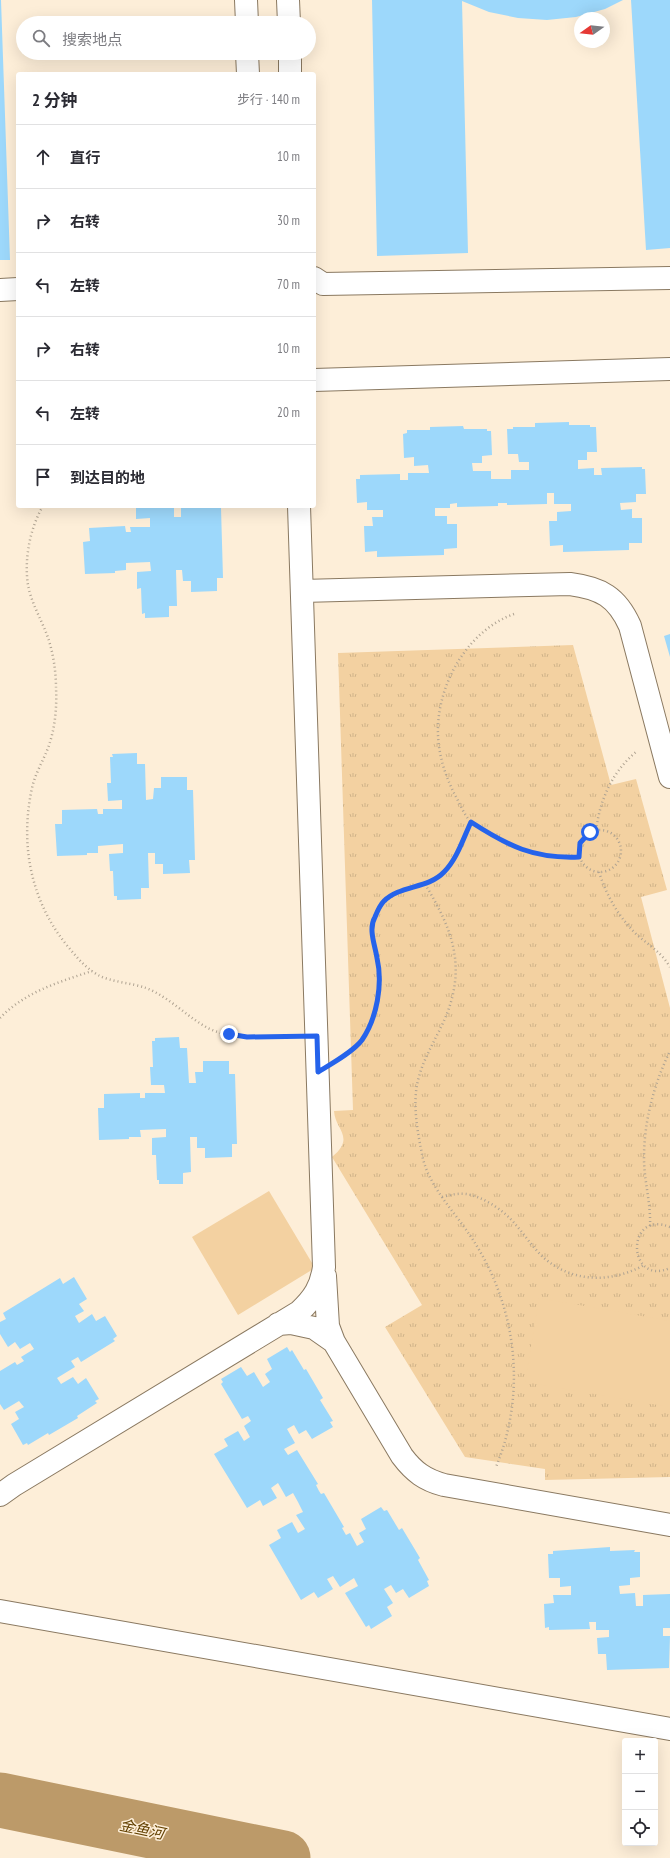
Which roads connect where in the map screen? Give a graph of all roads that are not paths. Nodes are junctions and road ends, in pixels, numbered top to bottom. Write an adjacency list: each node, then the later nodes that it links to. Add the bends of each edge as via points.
1 (246, 0): 3 (lane)
2 (288, 0): 4 (lane)
3 (246, 16)
4 (289, 16)
5 (247, 60): 7 (lane)
6 (290, 60): 8 (lane)
7 (248, 72)
8 (290, 72)
9 (670, 278): 10 (lane, via 323,284)
10 (316, 279)
11 (16, 289): 12 (lane)
12 (0, 290)
13 (670, 369): 14 (lane)
14 (316, 380)
15 (299, 508): 16 (lane)
16 (302, 591): 17 (lane, via 570,584 598,590 618,605 630,626); 18 (lane)
17 (670, 777)
18 (324, 1267): 19 (lane, via 322,1281 311,1302); 20 (lane, via 328,1326)
19 (278, 1324): 20 (lane, via 291,1323 314,1328); 21 (lane, via 20,1480)
20 (334, 1342): 22 (lane, via 402,1456 416,1473 434,1483)
21 (0, 1495)
22 (670, 1525)
23 (0, 1611): 24 (lane)
24 (670, 1729)

